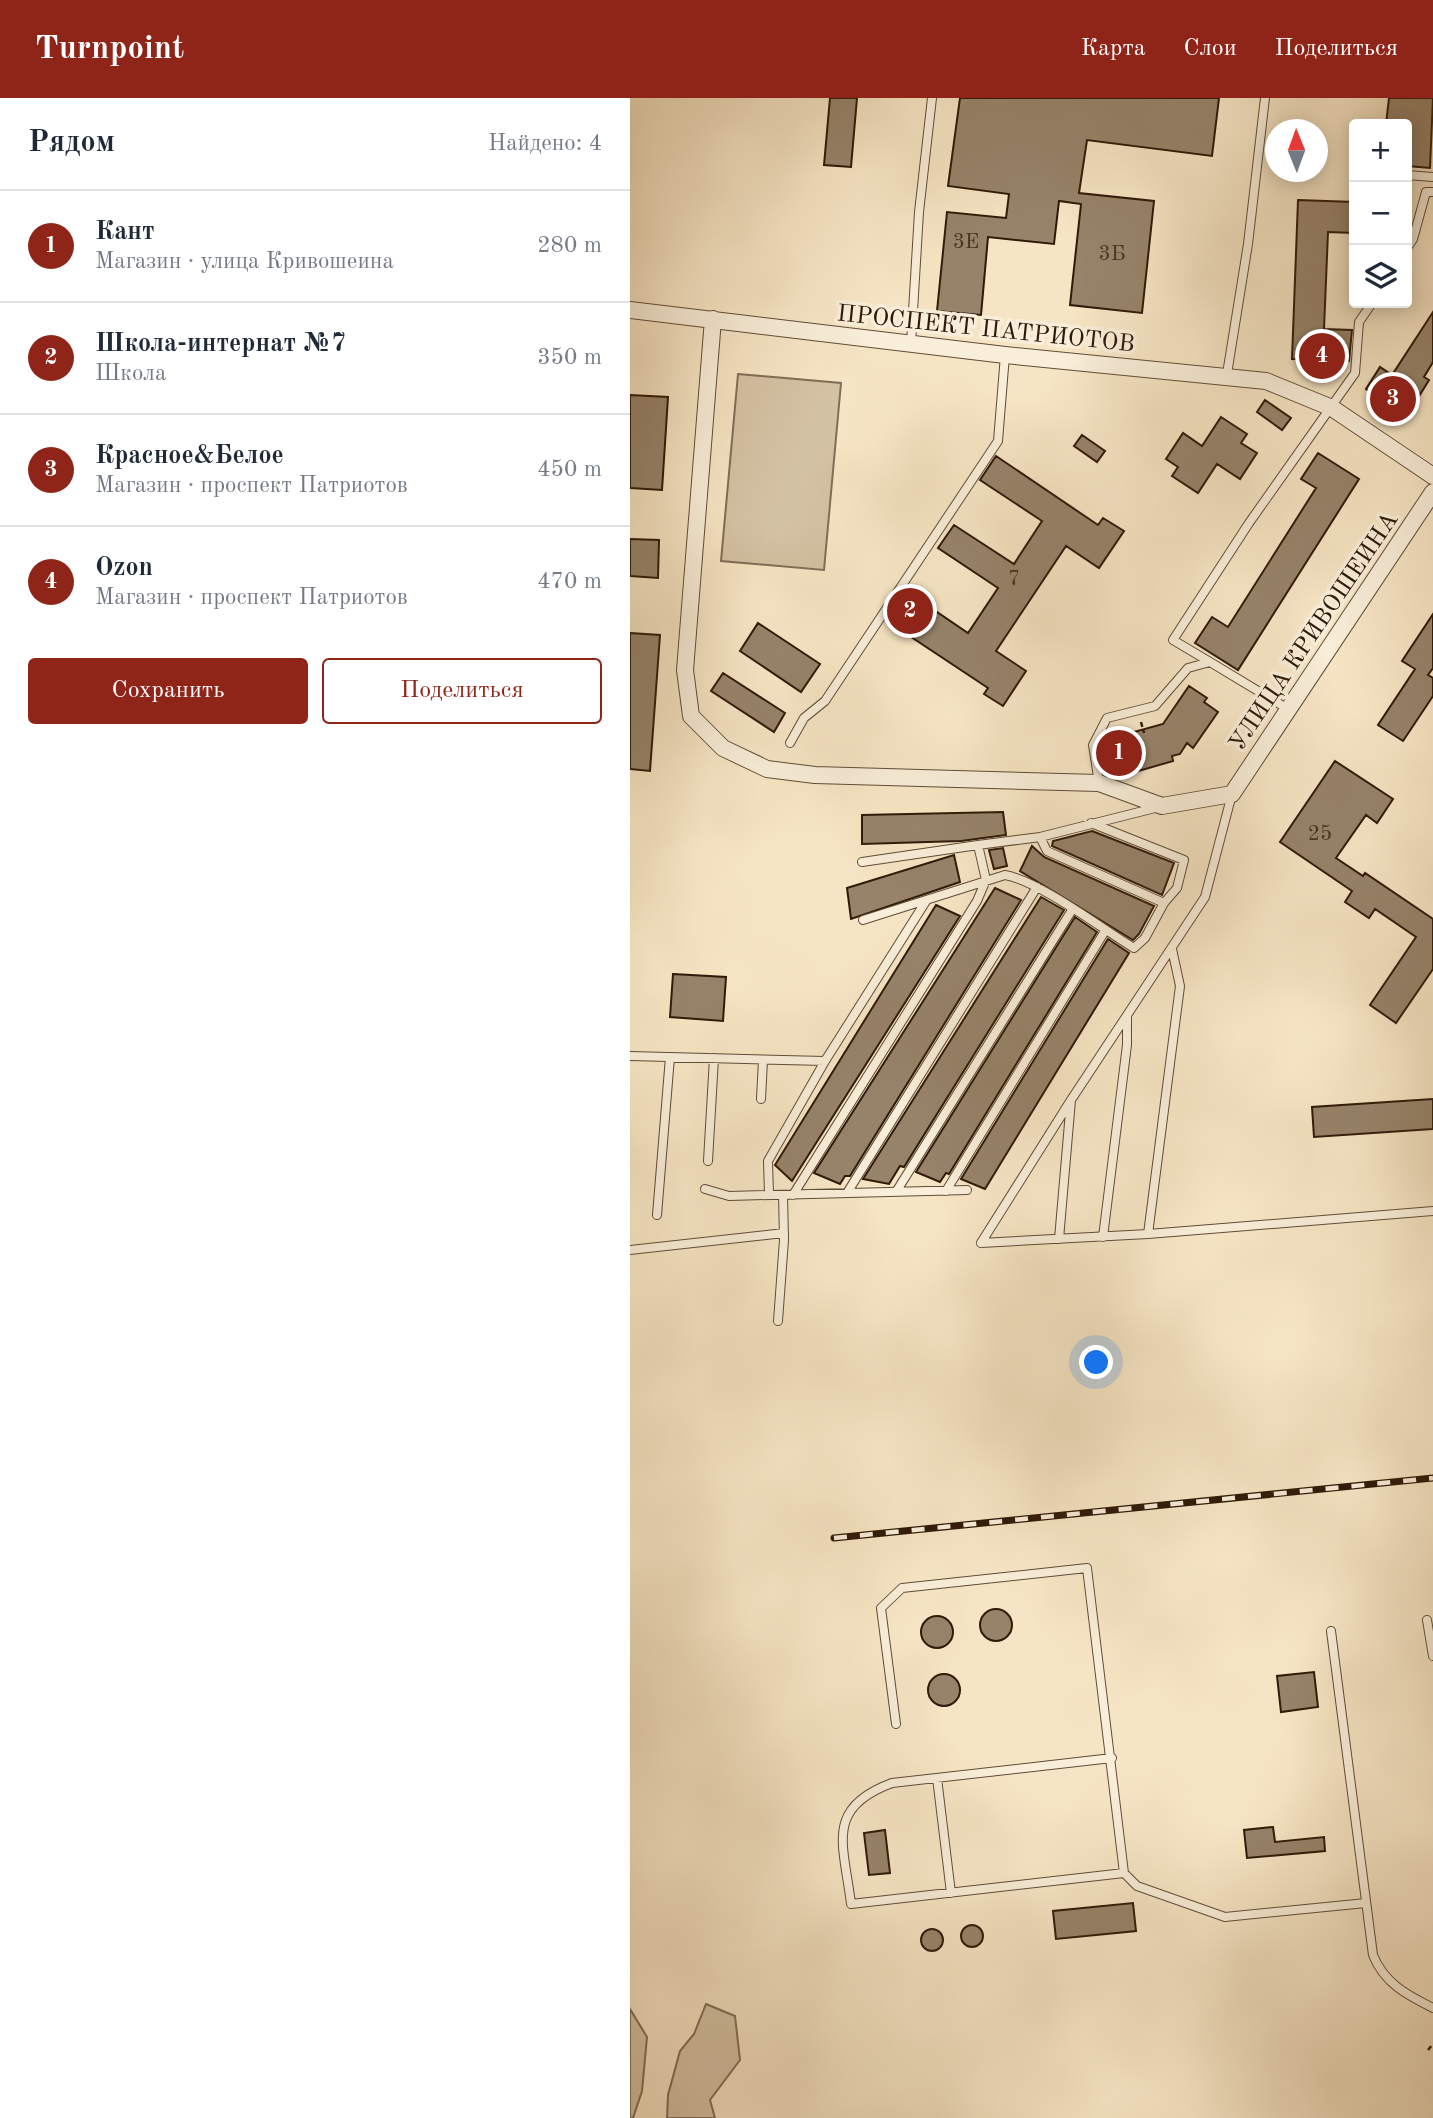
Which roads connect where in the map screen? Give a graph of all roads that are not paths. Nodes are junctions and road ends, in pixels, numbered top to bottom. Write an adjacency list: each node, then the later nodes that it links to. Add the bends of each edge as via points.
1 (932, 98): 10 (lane)
2 (1265, 98): 12 (lane)
3 (1412, 175): 4 (lane)
4 (1433, 177)
5 (1433, 192): 6 (lane, via 1426,192)
6 (1409, 245)
7 (1368, 308): 13 (lane, via 1359,322 1355,373)
8 (630, 310): 9 (street, ПРОСПЕКТ ПАТРИОТОВ)
9 (713, 319): 10 (street, ПРОСПЕКТ ПАТРИОТОВ); 19 (street, via 685,670 691,716 723,748 767,769 815,775)
10 (911, 344): 11 (street, ПРОСПЕКТ ПАТРИОТОВ)
11 (1005, 355): 12 (street, ПРОСПЕКТ ПАТРИОТОВ); 18 (lane, via 998,441 825,701 804,718)
12 (1227, 374): 13 (street, ПРОСПЕКТ ПАТРИОТОВ, via 1266,381)
13 (1332, 408): 14 (street, ПРОСПЕКТ ПАТРИОТОВ); 16 (lane, via 1173,640)
14 (1433, 475)
15 (1433, 492): 17 (street, УЛИЦА КРИВОШЕИНА)
16 (1210, 662): 17 (lane); 19 (lane, via 1188,668 1155,706 1107,718 1093,745)
17 (1288, 709): 20 (street, УЛИЦА КРИВОШЕИНА)
18 (790, 743)
19 (1099, 783): 21 (street)
20 (1232, 794): 21 (street); 33 (lane, via 1205,897)
21 (1162, 806): 22 (lane)
22 (1091, 823): 23 (lane); 29 (lane, via 1184,860 1177,888)
23 (1040, 836): 24 (lane); 29 (lane, via 1047,852)
24 (978, 845): 25 (lane); 26 (lane)
25 (862, 862)
26 (986, 880): 27 (lane, via 1005,875); 28 (lane); 50 (lane)
27 (1037, 887): 30 (lane); 47 (lane)
28 (926, 901): 31 (lane); 39 (lane)
29 (1164, 903): 32 (lane, via 1145,938 1134,948)
30 (1072, 910): 32 (lane); 46 (lane)
31 (863, 920)
32 (1105, 931): 45 (lane)
33 (1172, 949): 34 (lane); 54 (lane, via 1180,986)
34 (1127, 1016): 41 (lane); 55 (lane)
35 (630, 1056): 36 (lane)
36 (670, 1057): 37 (lane); 52 (lane)
37 (713, 1058): 38 (lane); 42 (lane)
38 (763, 1060): 39 (lane); 40 (lane)
39 (825, 1062): 48 (lane, via 768,1161)
40 (761, 1099)
41 (1071, 1100): 56 (lane); 56 (lane, via 981,1243)
42 (708, 1161)
43 (705, 1189): 48 (lane, via 729,1196)
44 (967, 1190): 45 (lane)
45 (946, 1191): 46 (lane)
46 (896, 1192): 47 (lane)
47 (847, 1193): 50 (lane)
48 (769, 1195): 49 (lane)
49 (783, 1195): 50 (lane); 53 (lane)
50 (793, 1195)
51 (1433, 1211): 54 (lane)
52 (657, 1215)
53 (784, 1233): 57 (lane); 58 (lane)
54 (1148, 1234): 55 (lane)
55 (1103, 1237): 56 (lane)
56 (1059, 1239)
57 (630, 1250)
58 (778, 1321)
59 (1427, 1620): 61 (lane)
60 (1331, 1631): 67 (lane)
61 (1433, 1656)
62 (896, 1724): 63 (lane, via 881,1608 902,1588 1087,1568)
63 (1111, 1758): 64 (lane); 65 (lane)
64 (937, 1777): 66 (lane); 66 (lane, via 870,1791 847,1814 842,1830 850,1904)
65 (1124, 1874): 66 (lane); 67 (lane, via 1137,1886 1224,1917)
66 (951, 1893)
67 (1366, 1903): 68 (lane, via 1380,1973)
68 (1433, 2008)

